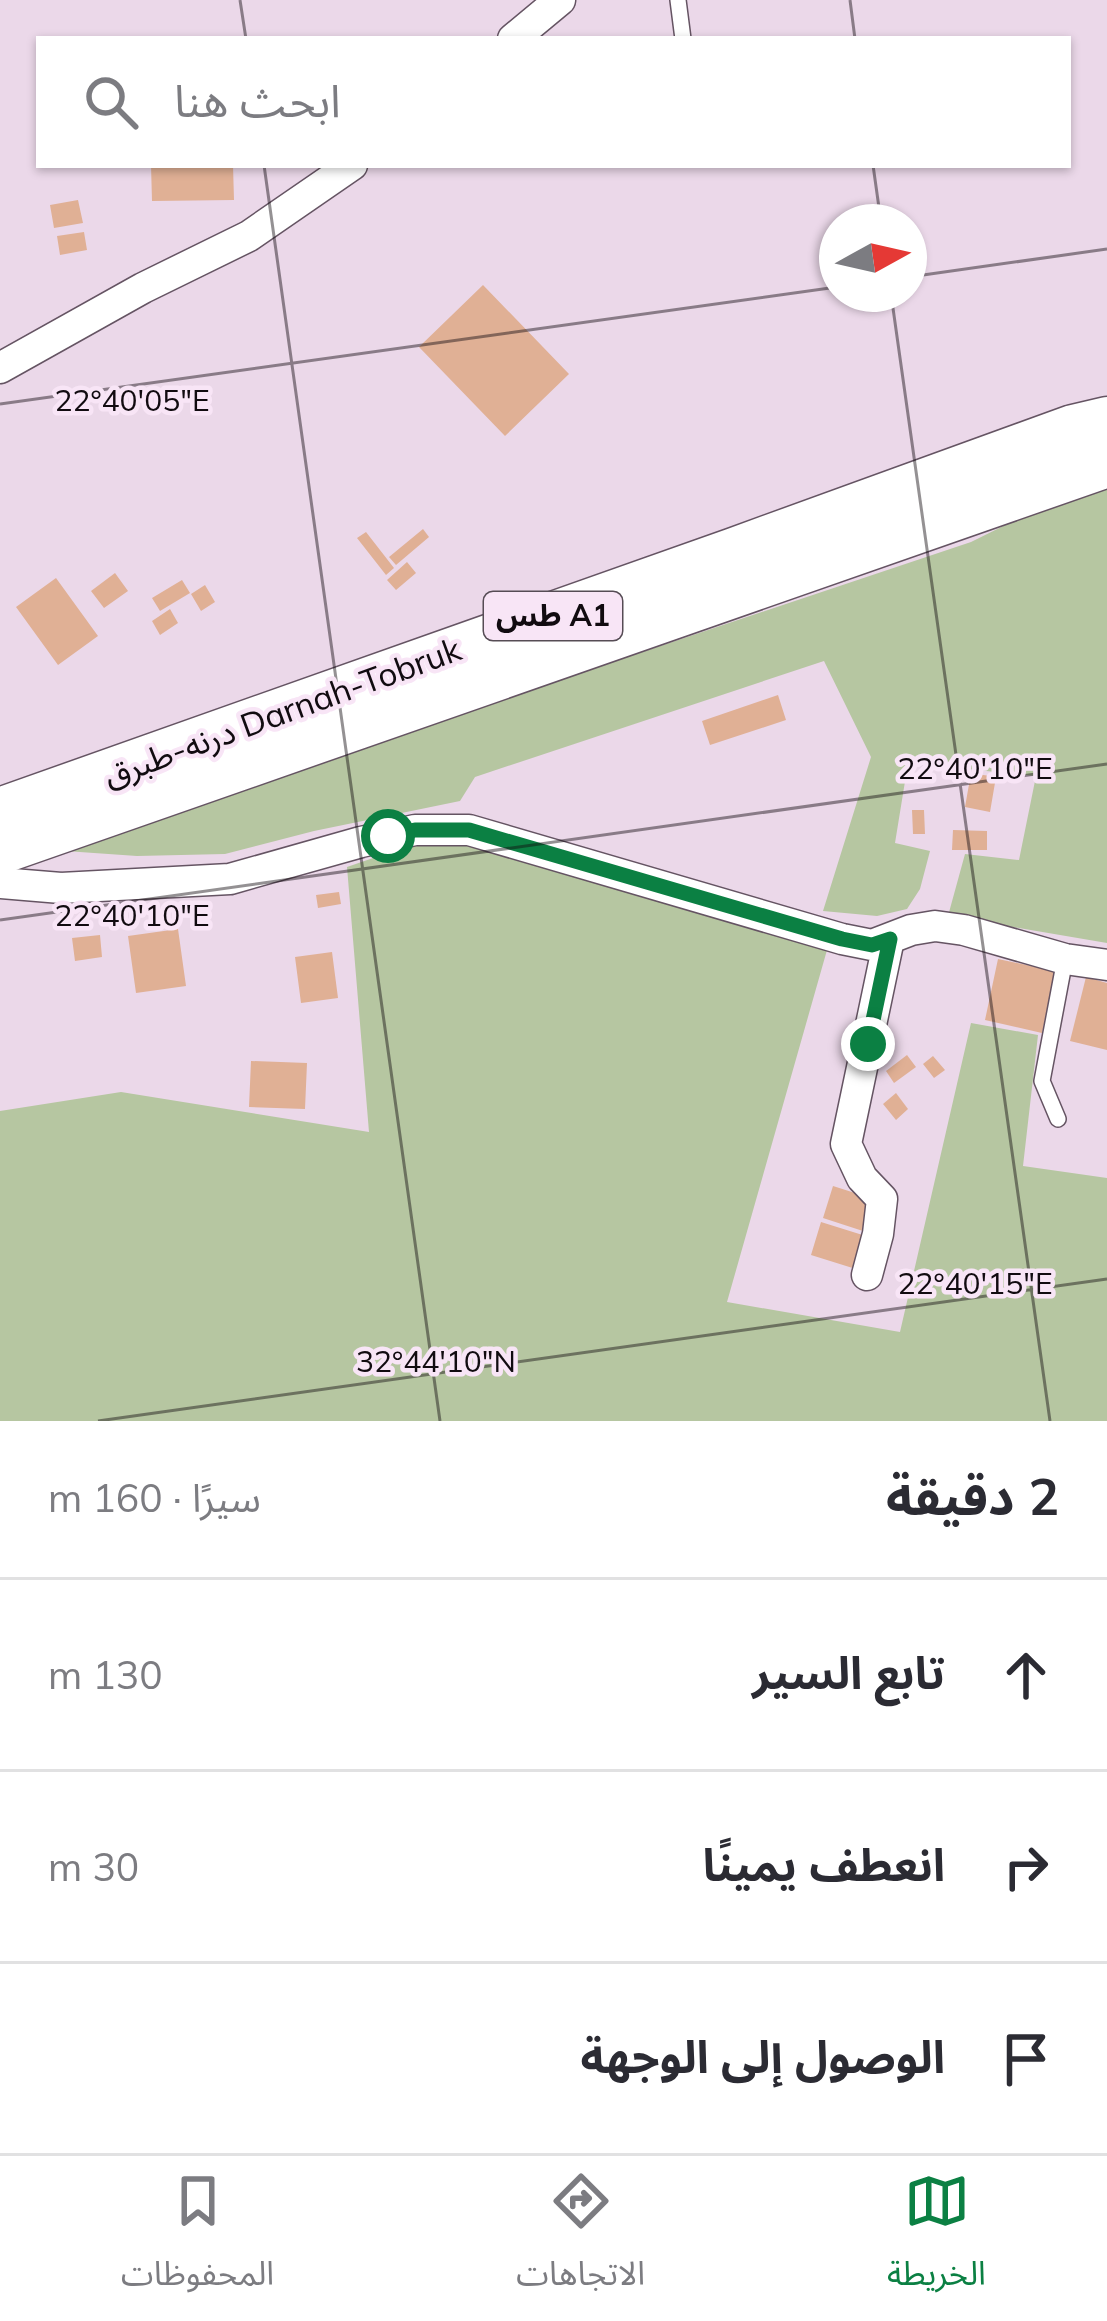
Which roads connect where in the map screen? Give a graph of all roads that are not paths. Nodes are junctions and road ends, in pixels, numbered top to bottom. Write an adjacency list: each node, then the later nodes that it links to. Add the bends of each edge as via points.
1 (560, 0): 3 (street)
2 (678, 0): 4 (lane)
3 (517, 36)
4 (683, 36)
5 (348, 168): 6 (street, via 248,236)
6 (0, 368)
7 (1107, 422): 9 (highway, درنه-طبرق Darnah-Tobruk / طس A1)
8 (1107, 464): 10 (highway, درنه-طبرق Darnah-Tobruk / طس A1)
9 (0, 812)
10 (0, 850)
11 (0, 883): 12 (street, via 61,888 230,879 415,830 469,830 842,939)
12 (890, 939): 13 (street, via 935,926); 16 (street, via 846,1144 882,1199)
13 (1065, 958): 14 (street); 15 (lane, via 1042,1081)
14 (1107, 965)
15 (1058, 1119)
16 (867, 1275)

